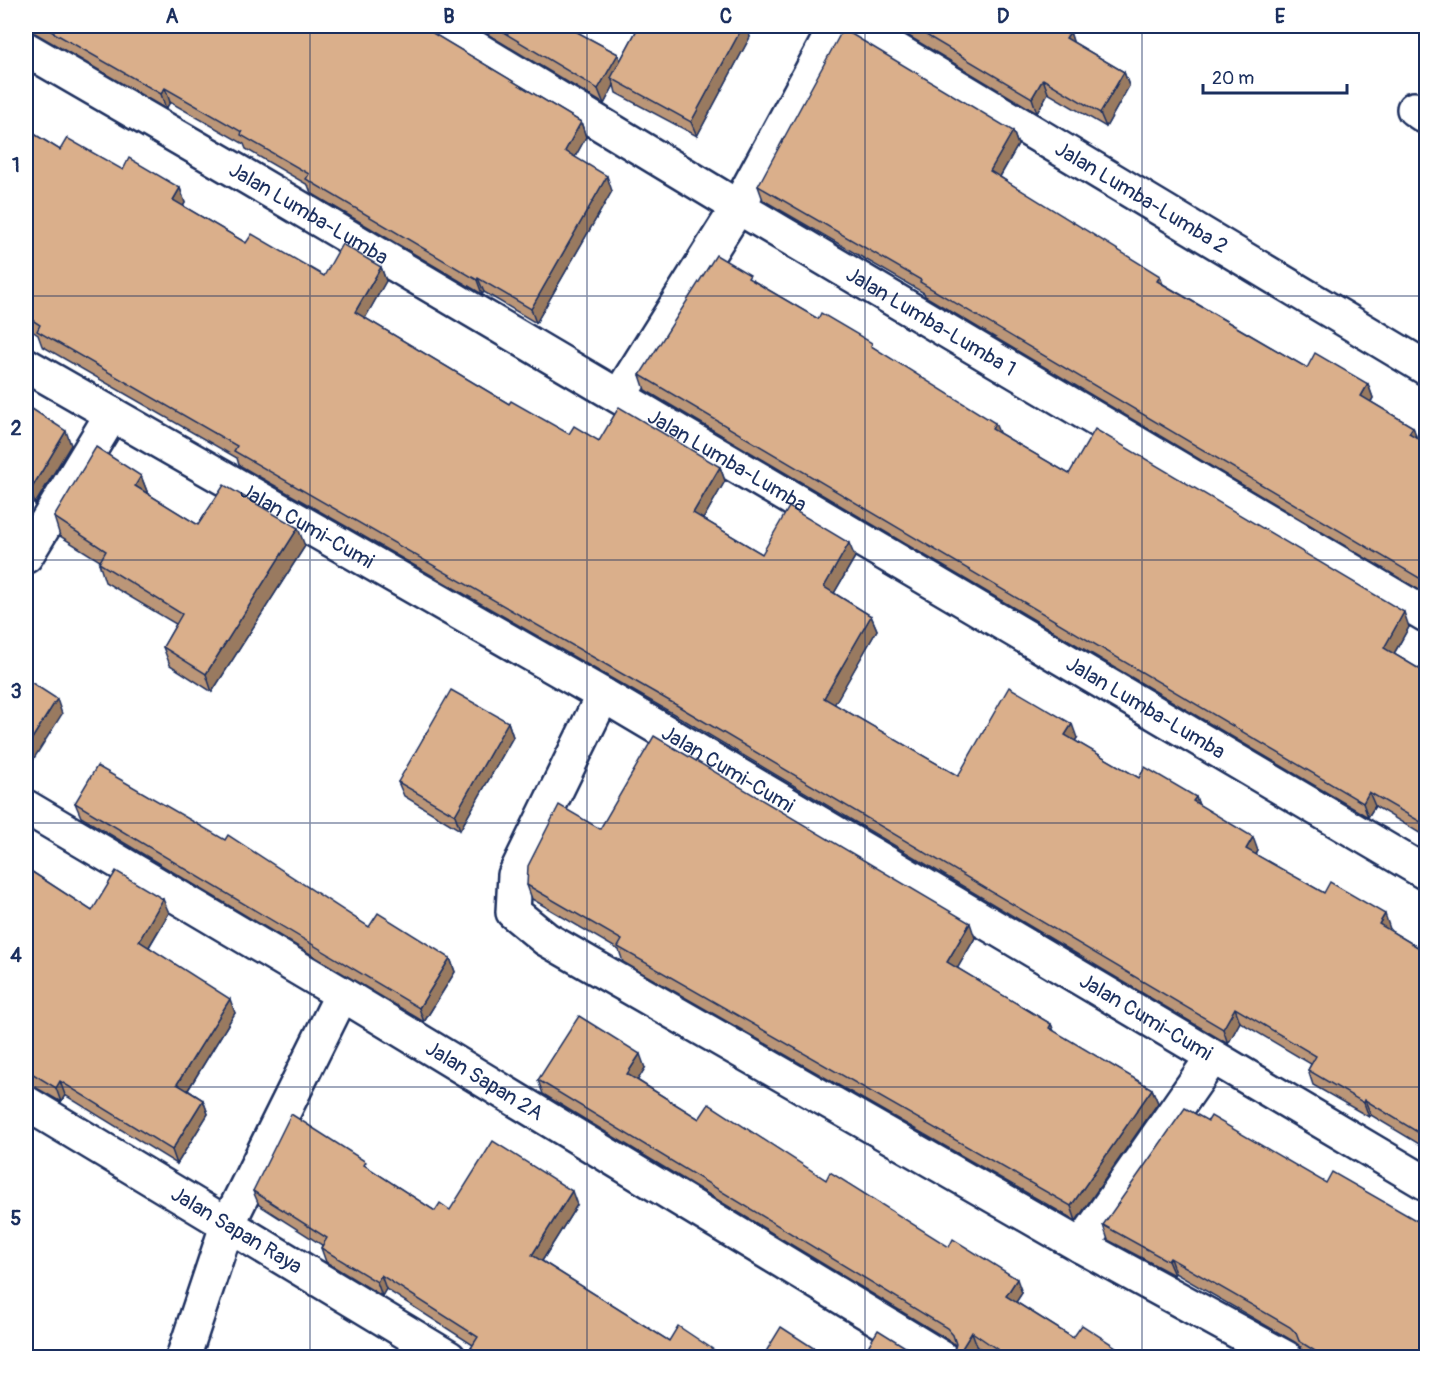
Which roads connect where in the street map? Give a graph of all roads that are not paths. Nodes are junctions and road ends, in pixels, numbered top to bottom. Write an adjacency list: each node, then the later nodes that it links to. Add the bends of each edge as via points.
1 (439, 26): 5 (street, Jalan Lumba-Lumba 1)
2 (836, 26): 5 (street)
3 (856, 26): 7 (street, Jalan Lumba-Lumba 2)
4 (26, 49): 8 (street, Jalan Lumba-Lumba)
5 (738, 207): 8 (street); 11 (street, Jalan Lumba-Lumba 1)
6 (26, 365): 9 (street, Jalan Cumi-Cumi)
7 (1426, 368)
8 (619, 396): 14 (street, Jalan Lumba-Lumba)
9 (112, 414): 10 (street); 12 (street, Jalan Cumi-Cumi)
10 (26, 556)
11 (1426, 615)
12 (603, 695): 16 (street, Jalan Cumi-Cumi); 20 (street, via 515,875 513,912 546,939)
13 (26, 807): 15 (street, Jalan Sapan 2A)
14 (1426, 873)
15 (342, 994): 19 (street); 23 (street, Jalan Sapan 2A)
16 (1212, 1058): 18 (street, Jalan Cumi-Cumi); 20 (street)
17 (26, 1103): 19 (street, Jalan Sapan Raya)
18 (1426, 1183)
19 (227, 1226): 21 (street); 22 (street, Jalan Sapan Raya)
20 (1081, 1246): 24 (street)
21 (183, 1358)
22 (449, 1358)
23 (942, 1358)
24 (1287, 1358)

